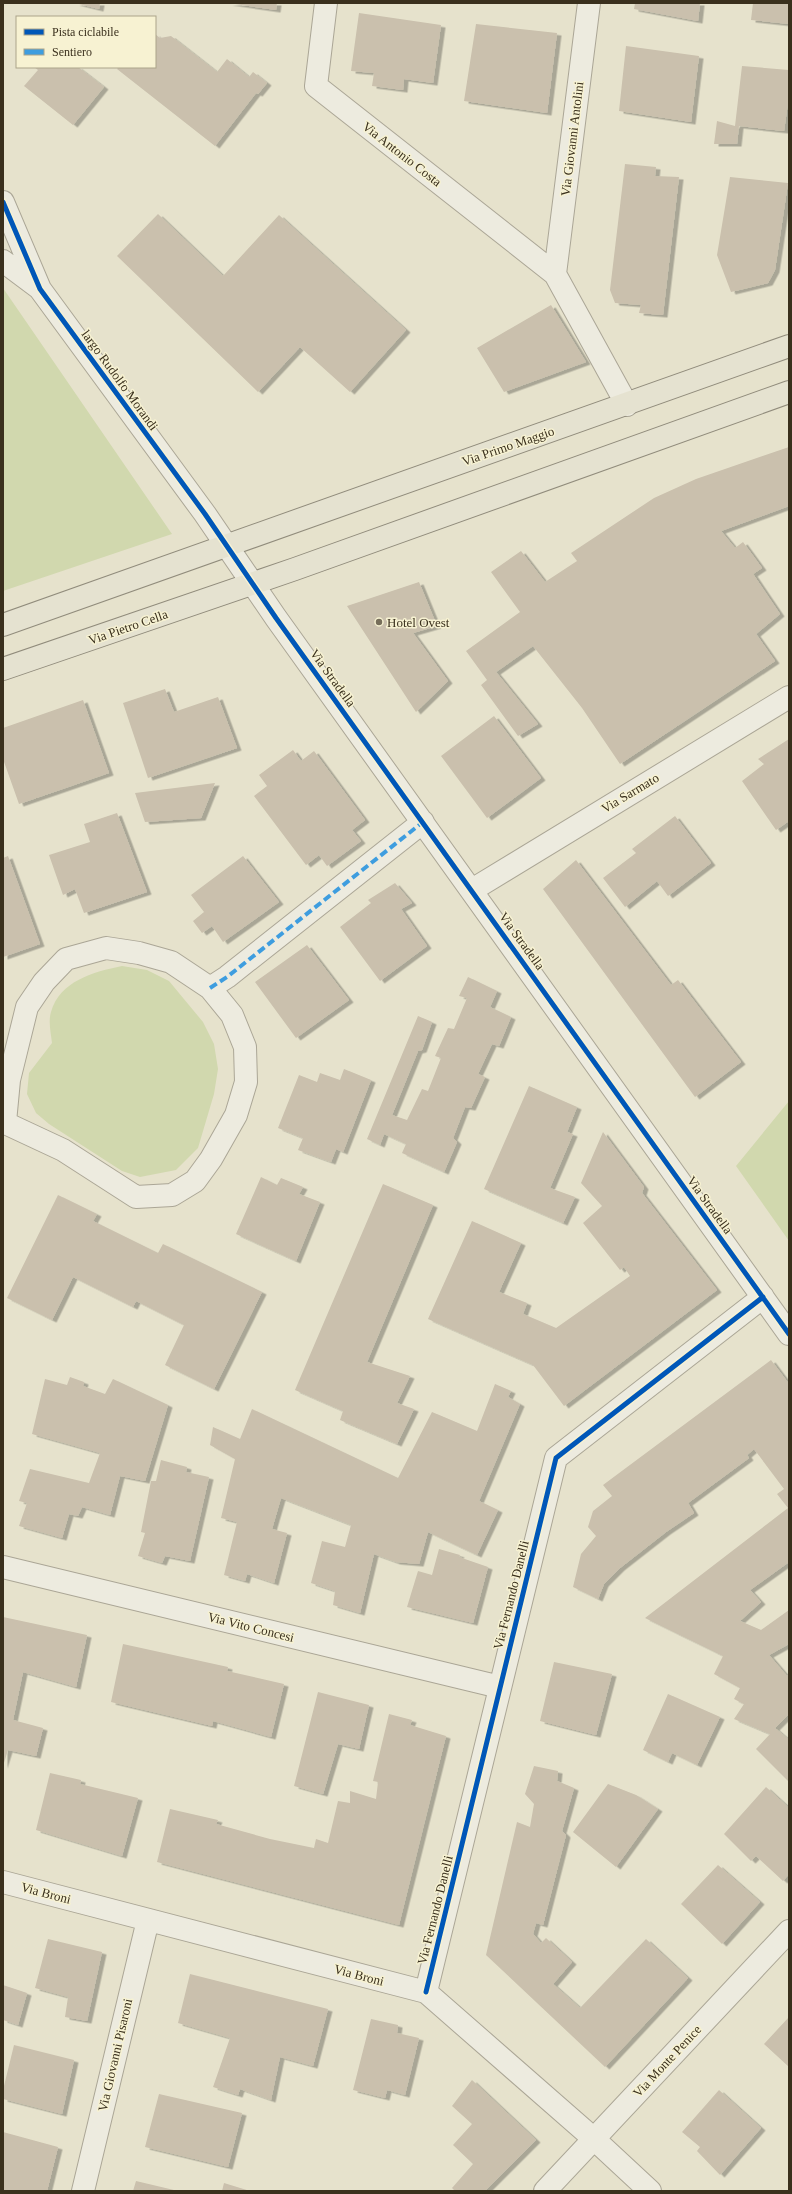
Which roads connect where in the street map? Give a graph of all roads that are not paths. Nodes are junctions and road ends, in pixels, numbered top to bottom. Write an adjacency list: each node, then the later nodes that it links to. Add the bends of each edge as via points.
1 (326, 3): 5 (street, Via Antonio Costa, via 316,86)
2 (589, 3): 5 (street, Via Giovanni Antolini)
3 (3, 202): 6 (street, largo Rudolfo Morandi)
4 (3, 261): 6 (street)
5 (555, 274): 9 (street)
6 (40, 289): 10 (street, largo Rudolfo Morandi)
7 (789, 346): 9 (main road, Via Primo Maggio)
8 (789, 392): 11 (main road, via 648,445)
9 (627, 405): 10 (main road, Via Primo Maggio)
10 (232, 553): 11 (street, Via Stradella); 12 (main road)
11 (253, 584): 13 (main road, Via Pietro Cella); 15 (street, Via Stradella)
12 (3, 625)
13 (3, 669)
14 (789, 696): 16 (street, Via Sarmato)
15 (423, 822): 16 (street, Via Stradella); 17 (street)
16 (472, 890): 19 (street, Via Stradella)
17 (210, 988): 18 (street, via 171,962 139,953 106,948 66,959 44,982 27,1007 8,1080); 18 (street, via 232,1015 244,1047 246,1082 236,1115 195,1181 172,1195 136,1197 63,1150)
18 (4, 1122)
19 (763, 1297): 20 (street, Via Stradella); 22 (street, Via Fernando Danelli, via 556,1458)
20 (789, 1334)
21 (3, 1567): 22 (street, Via Vito Concesi)
22 (500, 1687): 26 (street, Via Fernando Danelli)
23 (3, 1882): 24 (street, Via Broni)
24 (148, 1920): 26 (street, Via Broni); 28 (street, Via Giovanni Pisaroni)
25 (789, 1931): 27 (street, Via Monte Penice)
26 (426, 1992): 27 (street, Via Broni)
27 (594, 2139): 29 (street, Via Monte Penice); 30 (street, Via Broni)
28 (83, 2191)
29 (545, 2191)
30 (650, 2191)

